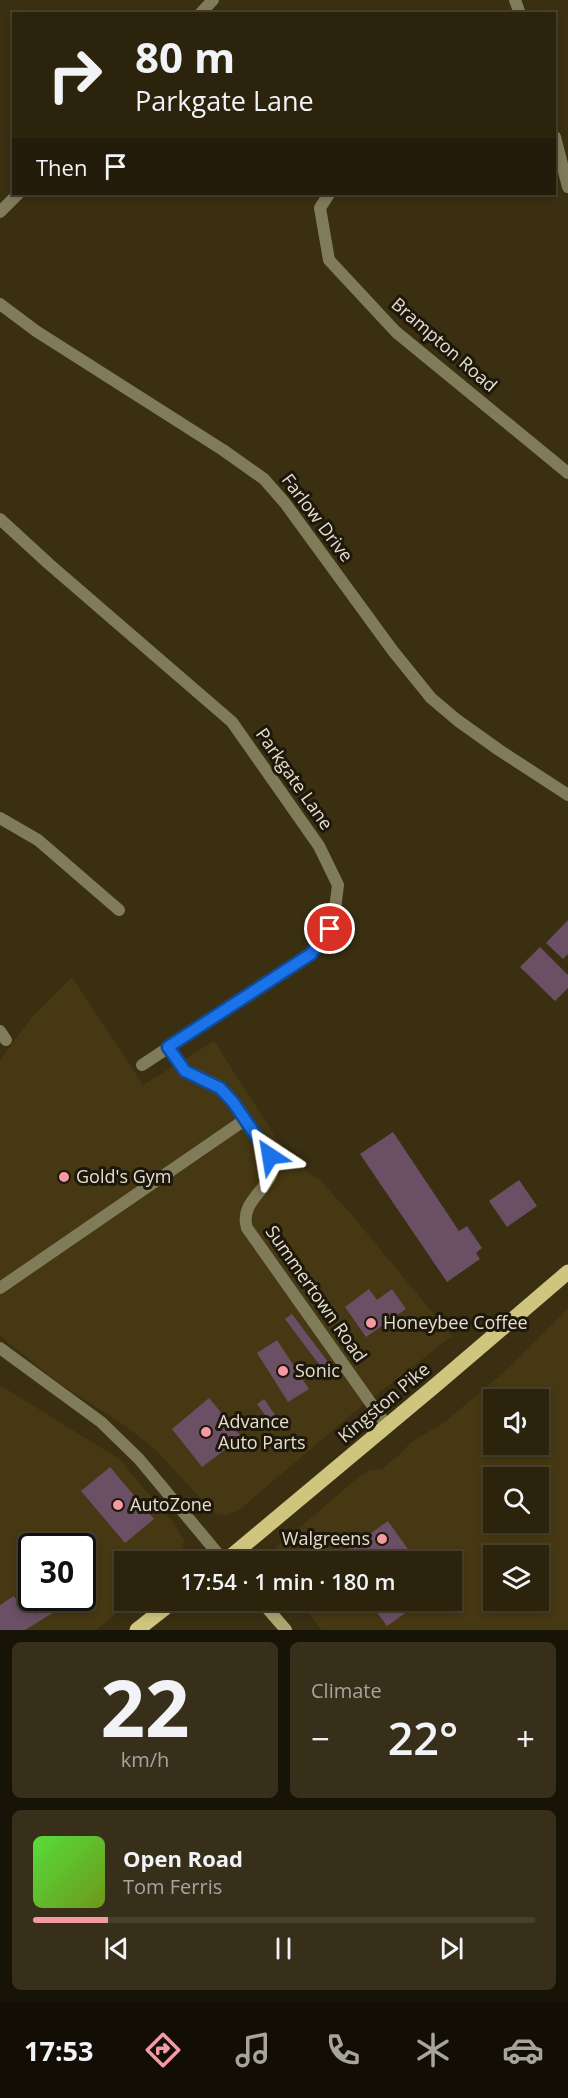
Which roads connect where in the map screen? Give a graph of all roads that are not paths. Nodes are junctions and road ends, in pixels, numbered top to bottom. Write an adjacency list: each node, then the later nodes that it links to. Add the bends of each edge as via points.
1 (213, 0): 2 (street)
2 (202, 12)
3 (556, 141): 4 (street)
4 (568, 187)
5 (17, 195): 7 (street)
6 (328, 195): 9 (street, Brampton Road, via 320,208 328,260 396,332)
7 (0, 212)
8 (0, 304): 11 (street, Farlow Drive, via 264,479 431,698 498,750)
9 (568, 473)
10 (0, 519): 14 (street, Parkgate Lane, via 232,722 319,846 338,885 333,925 311,954)
11 (568, 795)
12 (0, 818): 13 (street, via 38,840)
13 (119, 910)
14 (168, 1047): 15 (street, Parkgate Lane); 16 (street, Summertown Road, via 185,1071 220,1088)
15 (142, 1065)
16 (246, 1119): 18 (street); 20 (street, Summertown Road, via 274,1163 273,1173 248,1207 247,1228)
17 (568, 1272): 20 (main road, Kingston Pike)
18 (0, 1288)
19 (0, 1348): 21 (street, via 101,1422 139,1459)
20 (387, 1426): 22 (main road, Kingston Pike)
21 (216, 1551)
22 (236, 1551)
23 (161, 1611): 25 (main road)
24 (270, 1611): 26 (main road)
25 (137, 1630)
26 (286, 1630)

